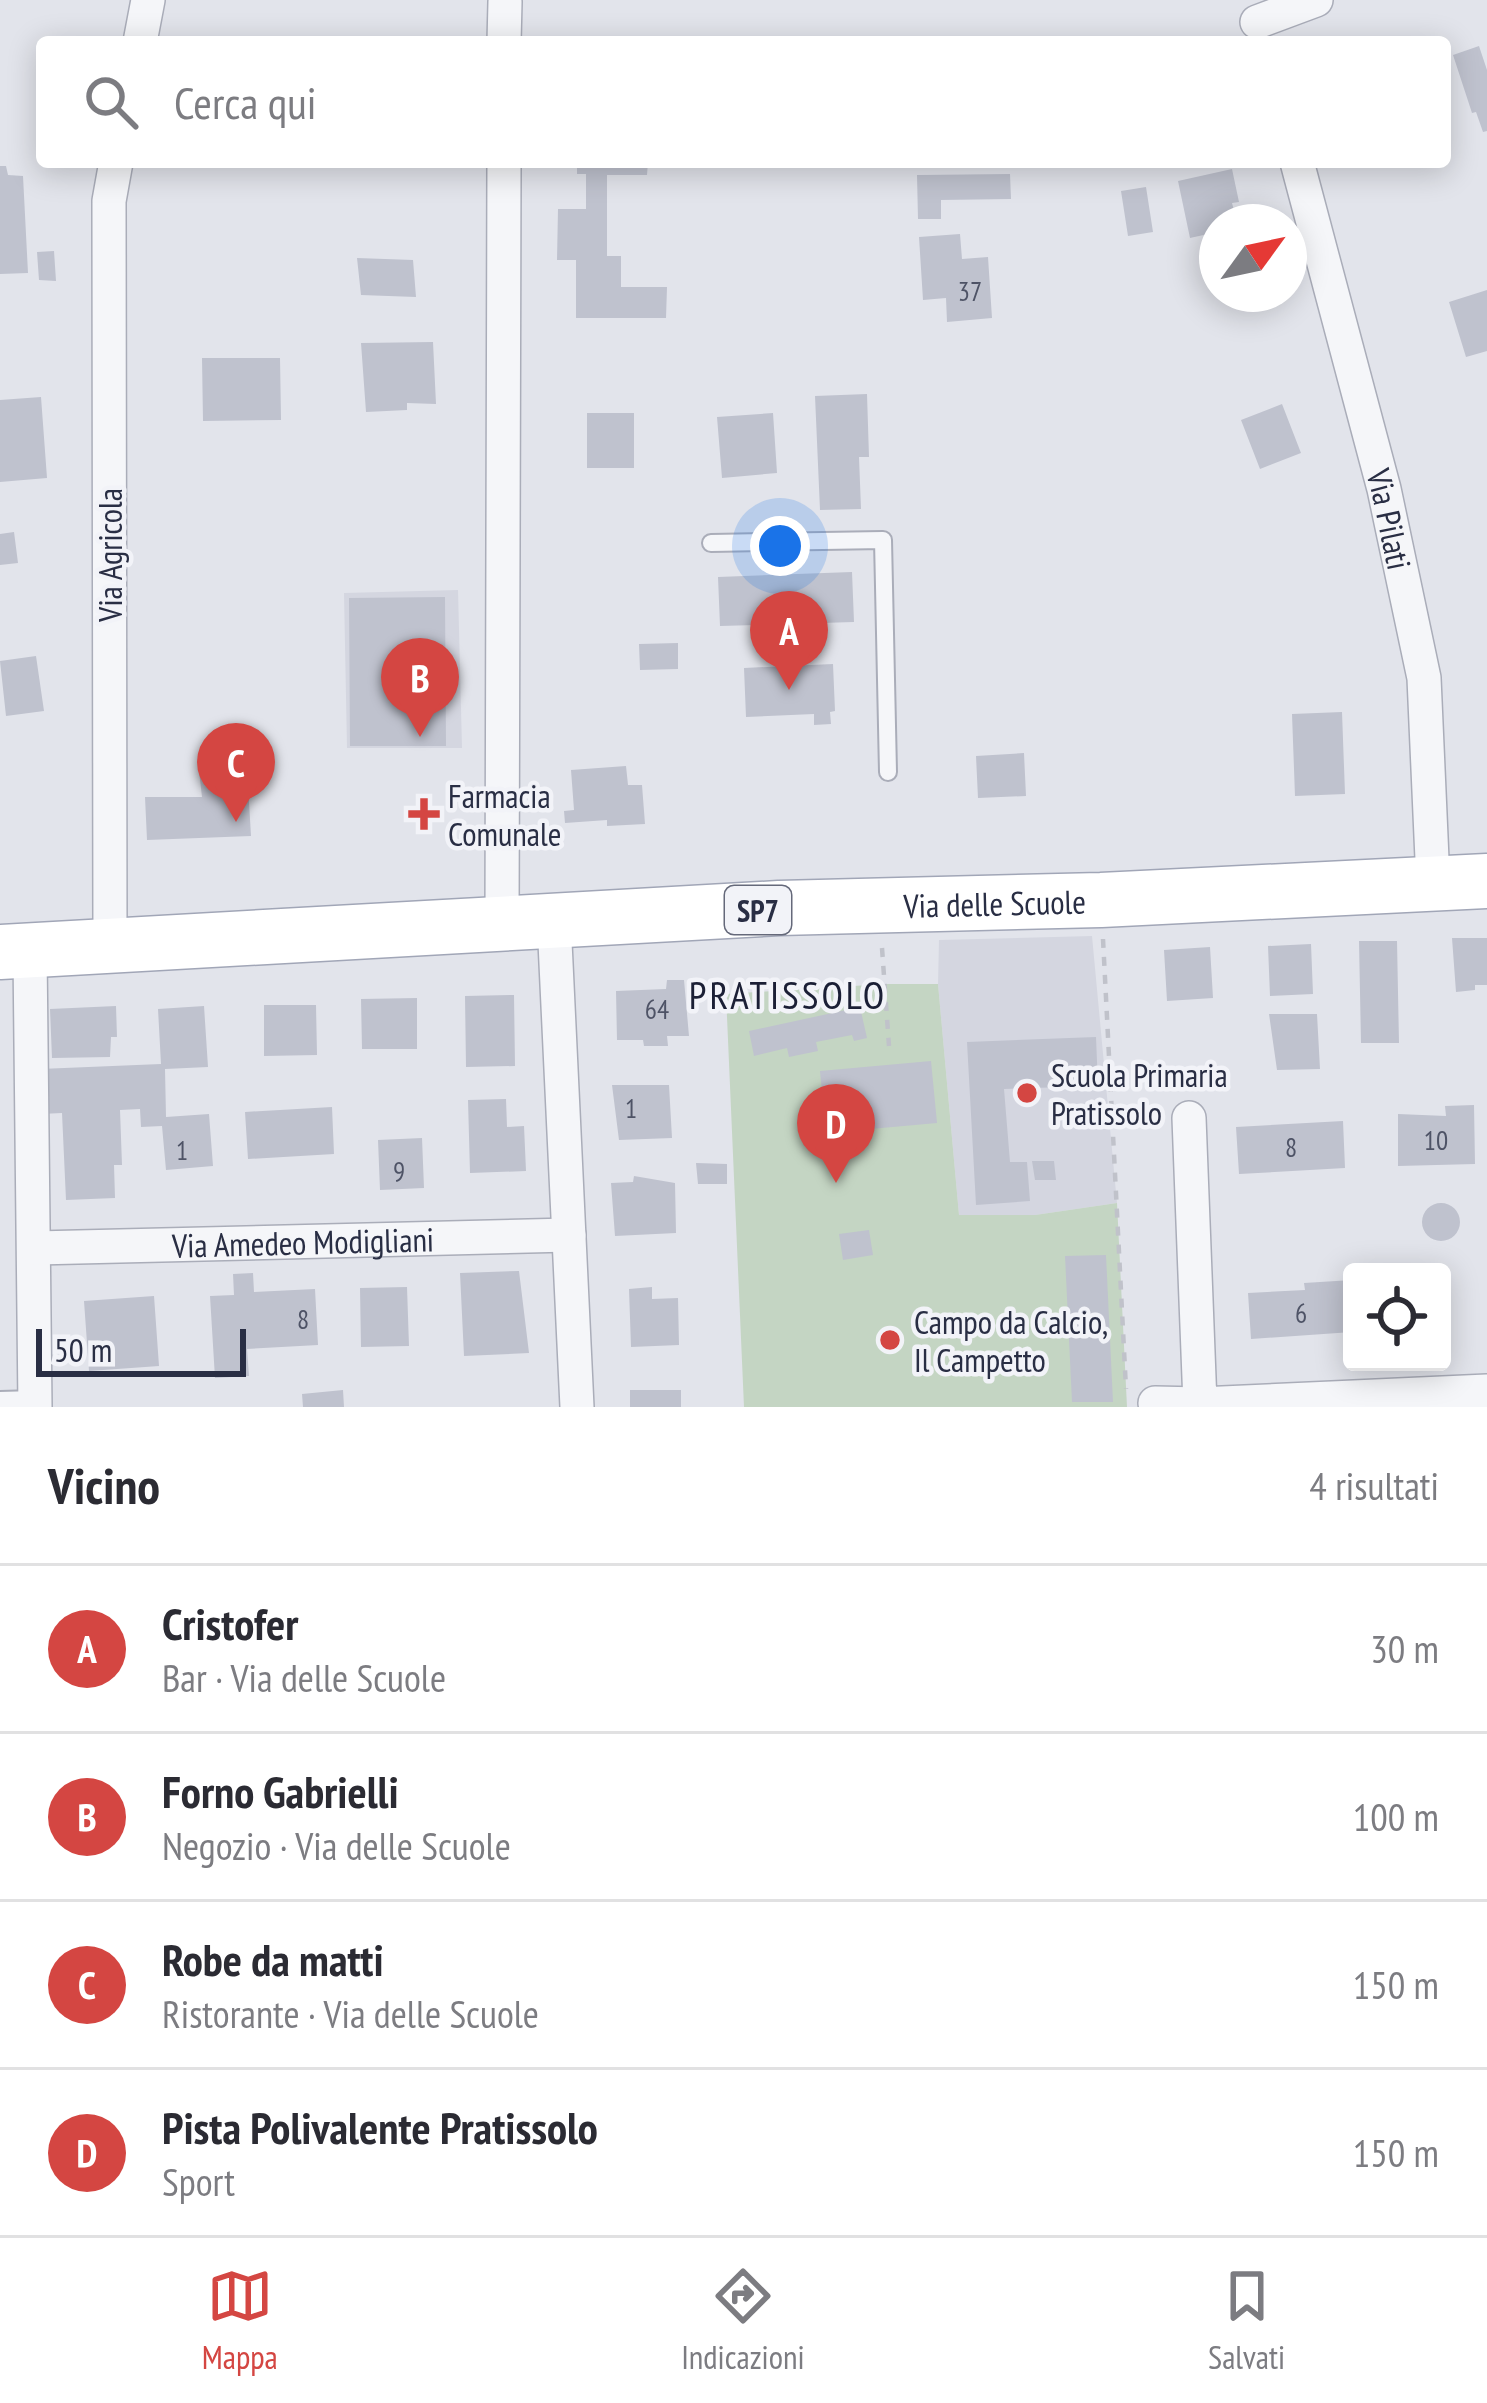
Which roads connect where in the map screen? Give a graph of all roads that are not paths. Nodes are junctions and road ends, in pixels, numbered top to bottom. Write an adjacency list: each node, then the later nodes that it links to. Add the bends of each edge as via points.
1 (148, 0): 5 (street)
2 (1316, 0): 4 (street)
3 (505, 2): 6 (street)
4 (1257, 21)
5 (141, 36)
6 (505, 36)
7 (115, 168): 15 (street, Via Agricola)
8 (504, 168): 14 (street)
9 (1300, 168): 13 (street, Via Pilati, via 1424,678)
10 (711, 543): 11 (lane, via 884,540)
11 (888, 772)
12 (1487, 881): 13 (main road, Via delle Scuole / SP7)
13 (1433, 882): 14 (main road, Via delle Scuole / SP7)
14 (528, 922): 15 (main road, Via delle Scuole / SP7); 18 (street)
15 (110, 948): 16 (main road, Via delle Scuole / SP7)
16 (15, 952): 19 (street)
17 (1189, 1118): 23 (street)
18 (569, 1235): 19 (street, Via Amedeo Modigliani); 25 (street)
19 (36, 1249): 22 (street)
20 (1487, 1391): 23 (street)
21 (0, 1400): 22 (lane)
22 (35, 1403)
23 (1200, 1404): 24 (street)
24 (1141, 1405)
25 (577, 1407)

